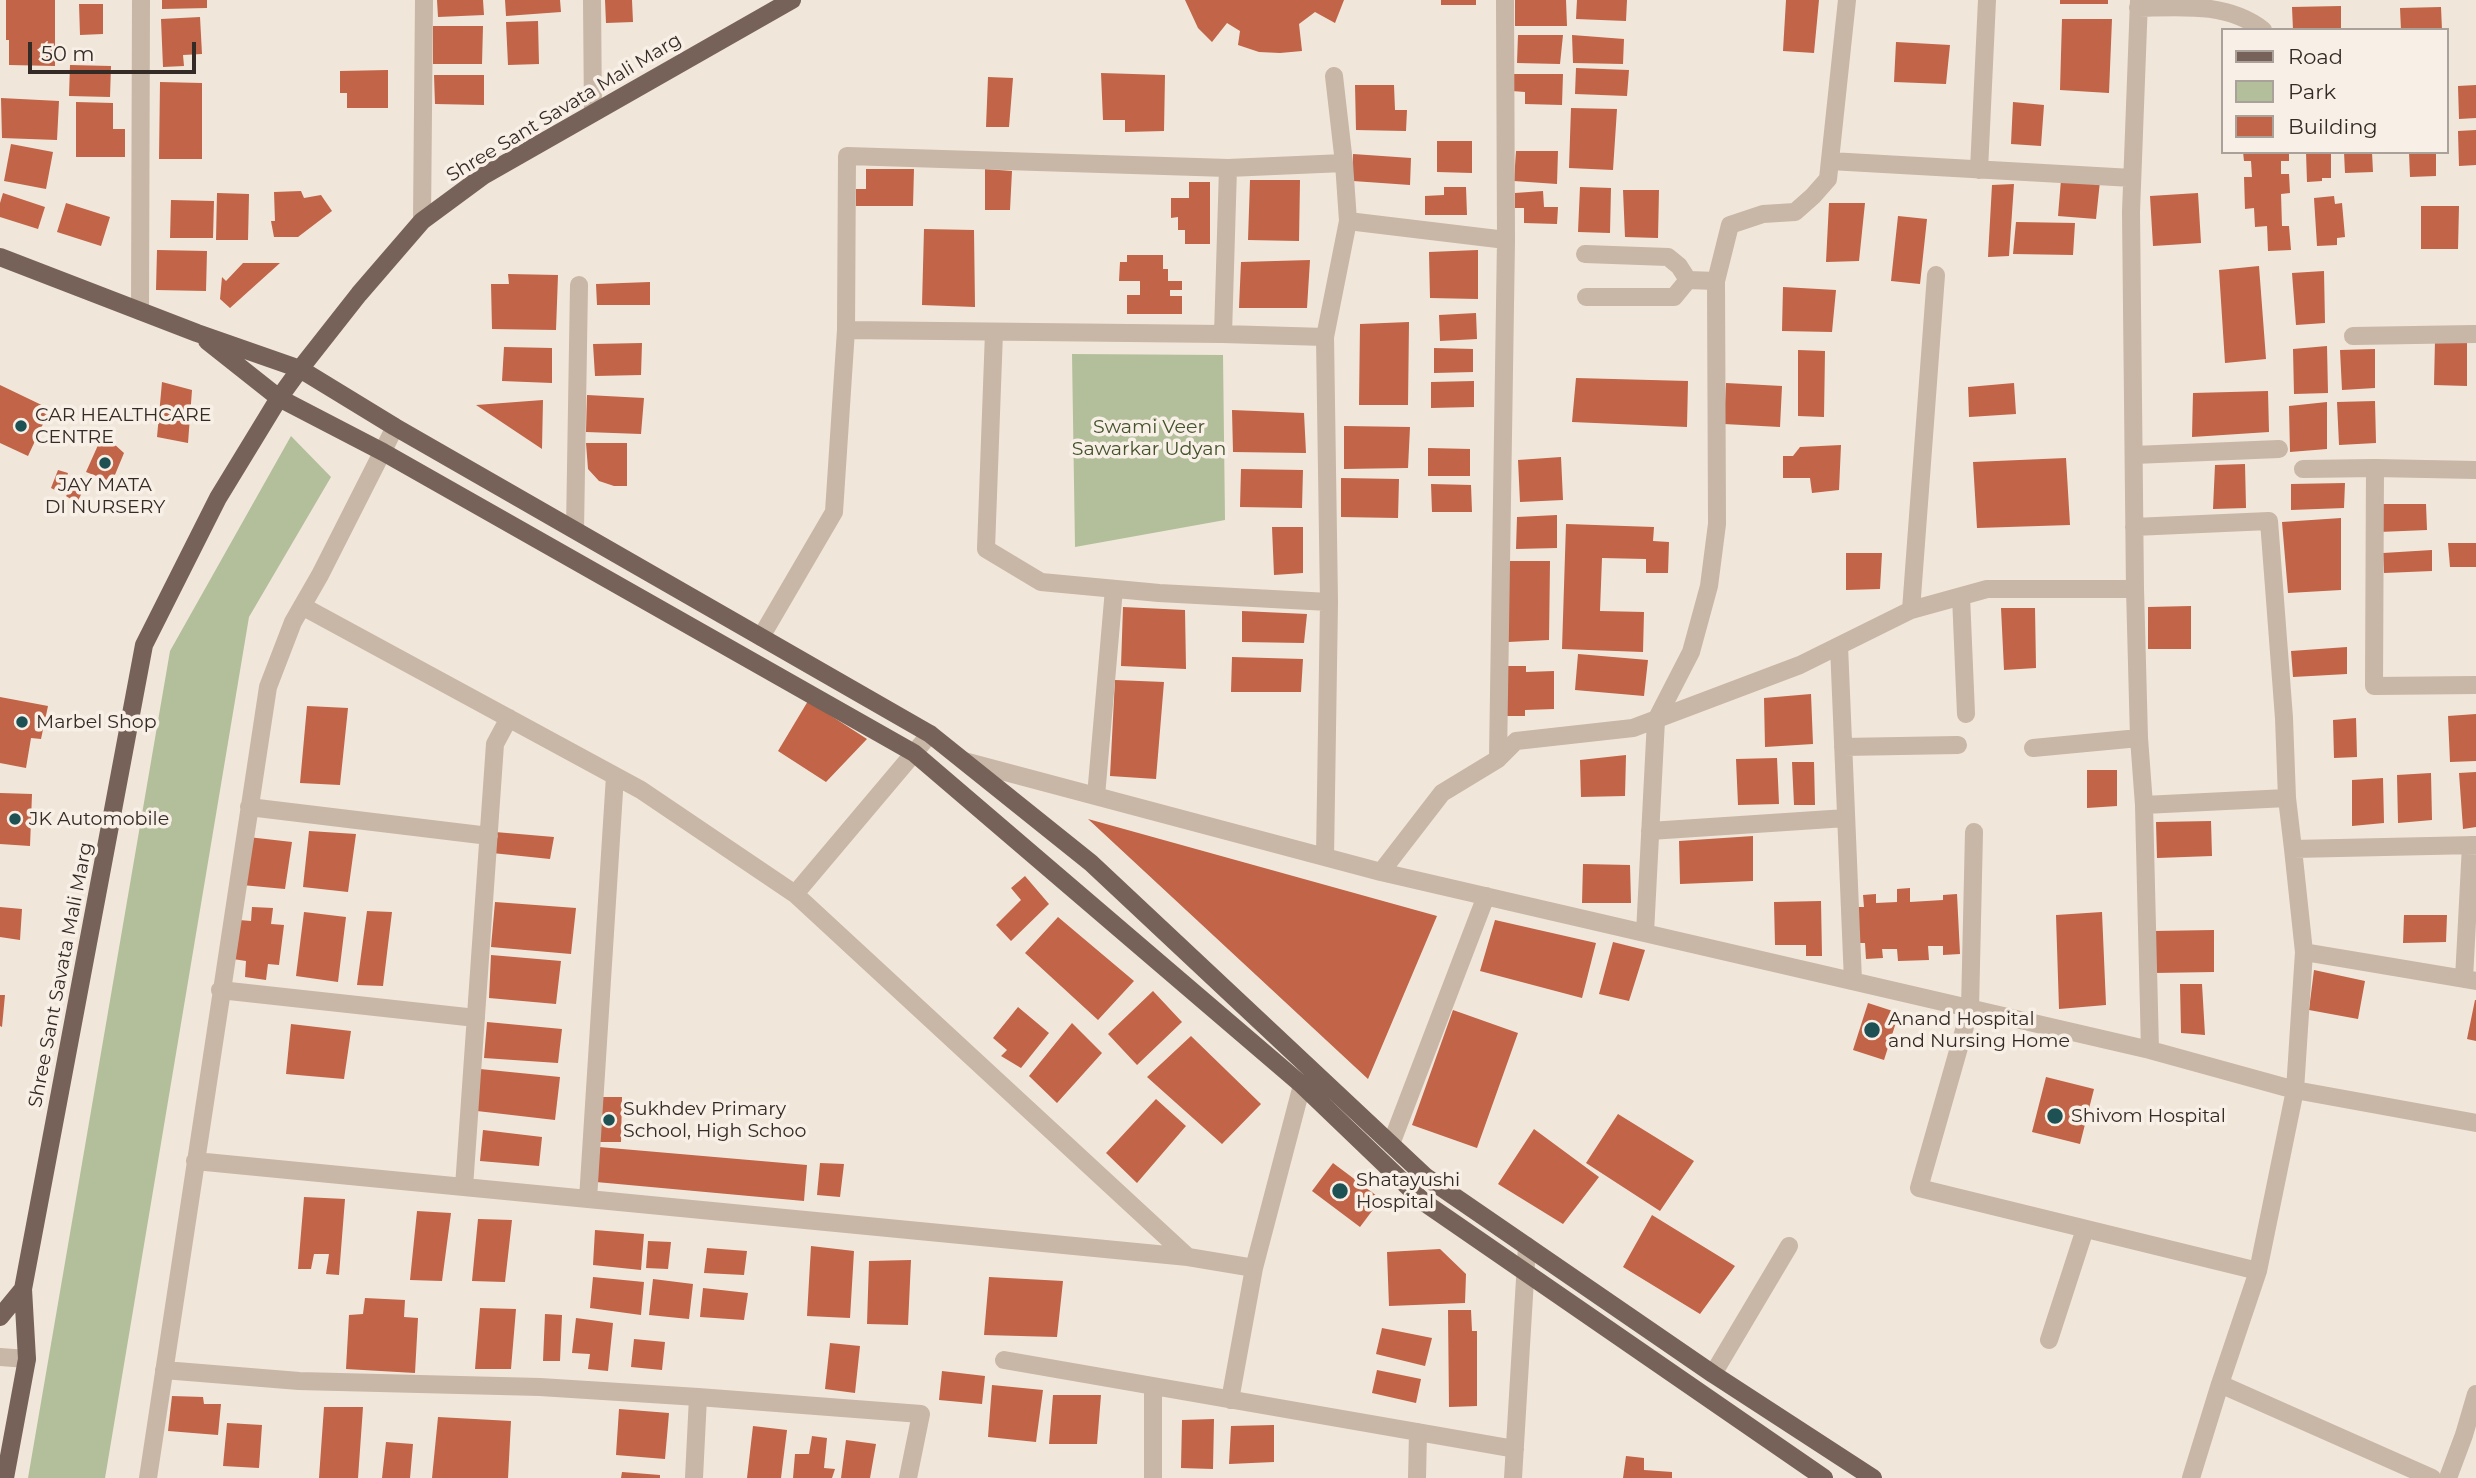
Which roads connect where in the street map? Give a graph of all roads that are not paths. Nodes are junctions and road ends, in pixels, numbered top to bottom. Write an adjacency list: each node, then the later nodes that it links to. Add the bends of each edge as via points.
1 (141, 0): 27 (street)
2 (424, 0): 17 (street)
3 (592, 0): 11 (street)
4 (792, 0): 11 (main road, Shree Sant Savata Mali Marg)
5 (1505, 0): 19 (street)
6 (1847, 0): 12 (street)
7 (1987, 0): 15 (street)
8 (2139, 4): 9 (street, via 2203,6); 16 (street)
9 (2259, 28)
10 (1334, 76): 13 (street)
11 (593, 113): 17 (main road, Shree Sant Savata Mali Marg, via 483,176)
12 (1830, 161): 15 (street); 24 (street, via 1828,179 1795,212 1763,214 1730,225)
13 (1344, 163): 14 (street); 18 (street)
14 (1228, 168): 28 (street, via 847,156); 31 (street)
15 (1979, 170): 16 (street)
16 (2132, 178): 40 (street)
17 (422, 221): 35 (main road, Shree Sant Savata Mali Marg)
18 (1348, 221): 19 (street); 34 (street)
19 (1506, 240): 64 (street)
20 (1585, 254): 23 (street, via 1668,257)
21 (0, 257): 27 (main road)
22 (1936, 275): 51 (street)
23 (1688, 280): 24 (street); 26 (street, via 1674,297)
24 (1716, 281): 57 (street, via 1717,524 1709,586 1691,652)
25 (579, 285): 45 (street)
26 (1586, 297)
27 (140, 311): 30 (main road)
28 (846, 330): 29 (street); 52 (street, via 834,512)
29 (994, 332): 31 (street); 46 (street, via 986,549 1041,582)
30 (197, 333): 35 (main road); 36 (main road)
31 (1223, 334): 34 (street)
32 (2476, 334): 33 (street)
33 (2353, 336)
34 (1325, 337): 49 (street)
35 (300, 369): 36 (main road, Shree Sant Savata Mali Marg); 37 (main road)
36 (279, 398): 39 (main road); 103 (main road, Shree Sant Savata Mali Marg, via 218,498 144,645)
37 (395, 427): 39 (street); 45 (main road)
38 (2278, 449): 40 (street)
39 (383, 452): 50 (street); 63 (main road)
40 (2134, 455): 44 (street)
41 (2375, 468): 42 (street); 43 (street); 54 (street, via 2374,686)
42 (2304, 469)
43 (2476, 470)
44 (2134, 527): 47 (street); 68 (street, via 2269,522)
45 (575, 530): 52 (main road)
46 (1114, 589): 49 (street); 67 (street)
47 (2135, 590): 48 (street, via 1987,589); 59 (street)
48 (1961, 596): 51 (street); 55 (street)
49 (1329, 601): 77 (street)
50 (302, 606): 56 (street); 70 (street, via 268,687)
51 (1911, 610): 53 (street)
52 (761, 637): 58 (main road)
53 (1839, 646): 57 (street); 61 (street)
54 (2476, 685)
55 (1966, 714)
56 (509, 718): 66 (street); 74 (street, via 495,744)
57 (1656, 720): 64 (street, via 1633,728 1516,741); 72 (street)
58 (930, 734): 63 (street); 65 (main road)
59 (2139, 738): 62 (street); 69 (street)
60 (1958, 745): 61 (street)
61 (1843, 747): 71 (street)
62 (2033, 748)
63 (914, 753): 79 (street); 89 (main road)
64 (1498, 759): 78 (street, via 1442,793)
65 (964, 761): 67 (street); 92 (main road, via 1091,863)
66 (615, 776): 79 (street); 95 (street)
67 (1096, 796): 77 (street)
68 (2287, 798): 69 (street); 76 (street)
69 (2144, 805): 88 (street)
70 (249, 807): 74 (street); 85 (street)
71 (1846, 818): 72 (street); 84 (street)
72 (1650, 831): 81 (street)
73 (1974, 832): 86 (street)
74 (489, 836): 87 (street)
75 (2473, 845): 76 (street); 83 (street)
76 (2293, 849): 82 (street)
77 (1325, 857): 78 (street)
78 (1381, 872): 80 (street)
79 (795, 894): 99 (street)
80 (1486, 896): 81 (street); 92 (street)
81 (1646, 933): 84 (street)
82 (2304, 952): 83 (street); 90 (street)
83 (2470, 980)
84 (1853, 981): 86 (street)
85 (220, 990): 87 (street); 93 (street)
86 (1970, 1009): 88 (street); 96 (street, via 1919,1188)
87 (476, 1018): 94 (street)
88 (2150, 1050): 90 (street)
89 (1302, 1085): 100 (street); 102 (main road, via 1425,1203)
90 (2295, 1090): 91 (street); 101 (street)
91 (2476, 1122)
92 (1391, 1144): 97 (main road, via 1426,1177)
93 (195, 1161): 94 (street); 109 (street)
94 (464, 1187): 95 (street)
95 (589, 1199): 99 (street)
96 (2085, 1229): 101 (street); 105 (street)
97 (1527, 1246): 102 (street); 110 (main road)
98 (1789, 1246): 110 (street)
99 (1188, 1257): 100 (street)
100 (1254, 1268): 115 (street)
101 (2259, 1271): 111 (street)
102 (1526, 1273): 118 (street); 126 (main road)
103 (23, 1289): 104 (main road, Shree Sant Savata Mali Marg); 107 (main road, Shree Sant Savata Mali Marg)
104 (0, 1317)
105 (2049, 1340)
106 (0, 1357): 107 (street)
107 (27, 1359): 119 (main road, Shree Sant Savata Mali Marg)
108 (1004, 1360): 112 (street)
109 (164, 1370): 114 (street, via 299,1381 540,1387); 120 (street)
110 (1713, 1374): 127 (main road)
111 (2220, 1384): 128 (street); 129 (street)
112 (1153, 1387): 115 (street); 123 (street)
113 (2476, 1394): 117 (street)
114 (698, 1397): 121 (street); 122 (street, via 921,1414)
115 (1230, 1400): 116 (street)
116 (1418, 1432): 118 (street); 124 (street)
117 (2470, 1436): 130 (street)
118 (1515, 1449): 125 (street)
119 (5, 1478)
120 (148, 1478)
121 (694, 1478)
122 (908, 1478)
123 (1153, 1478)
124 (1418, 1478)
125 (1513, 1478)
126 (1824, 1478)
127 (1873, 1478)
128 (2191, 1478)
129 (2432, 1478)
130 (2448, 1478)

